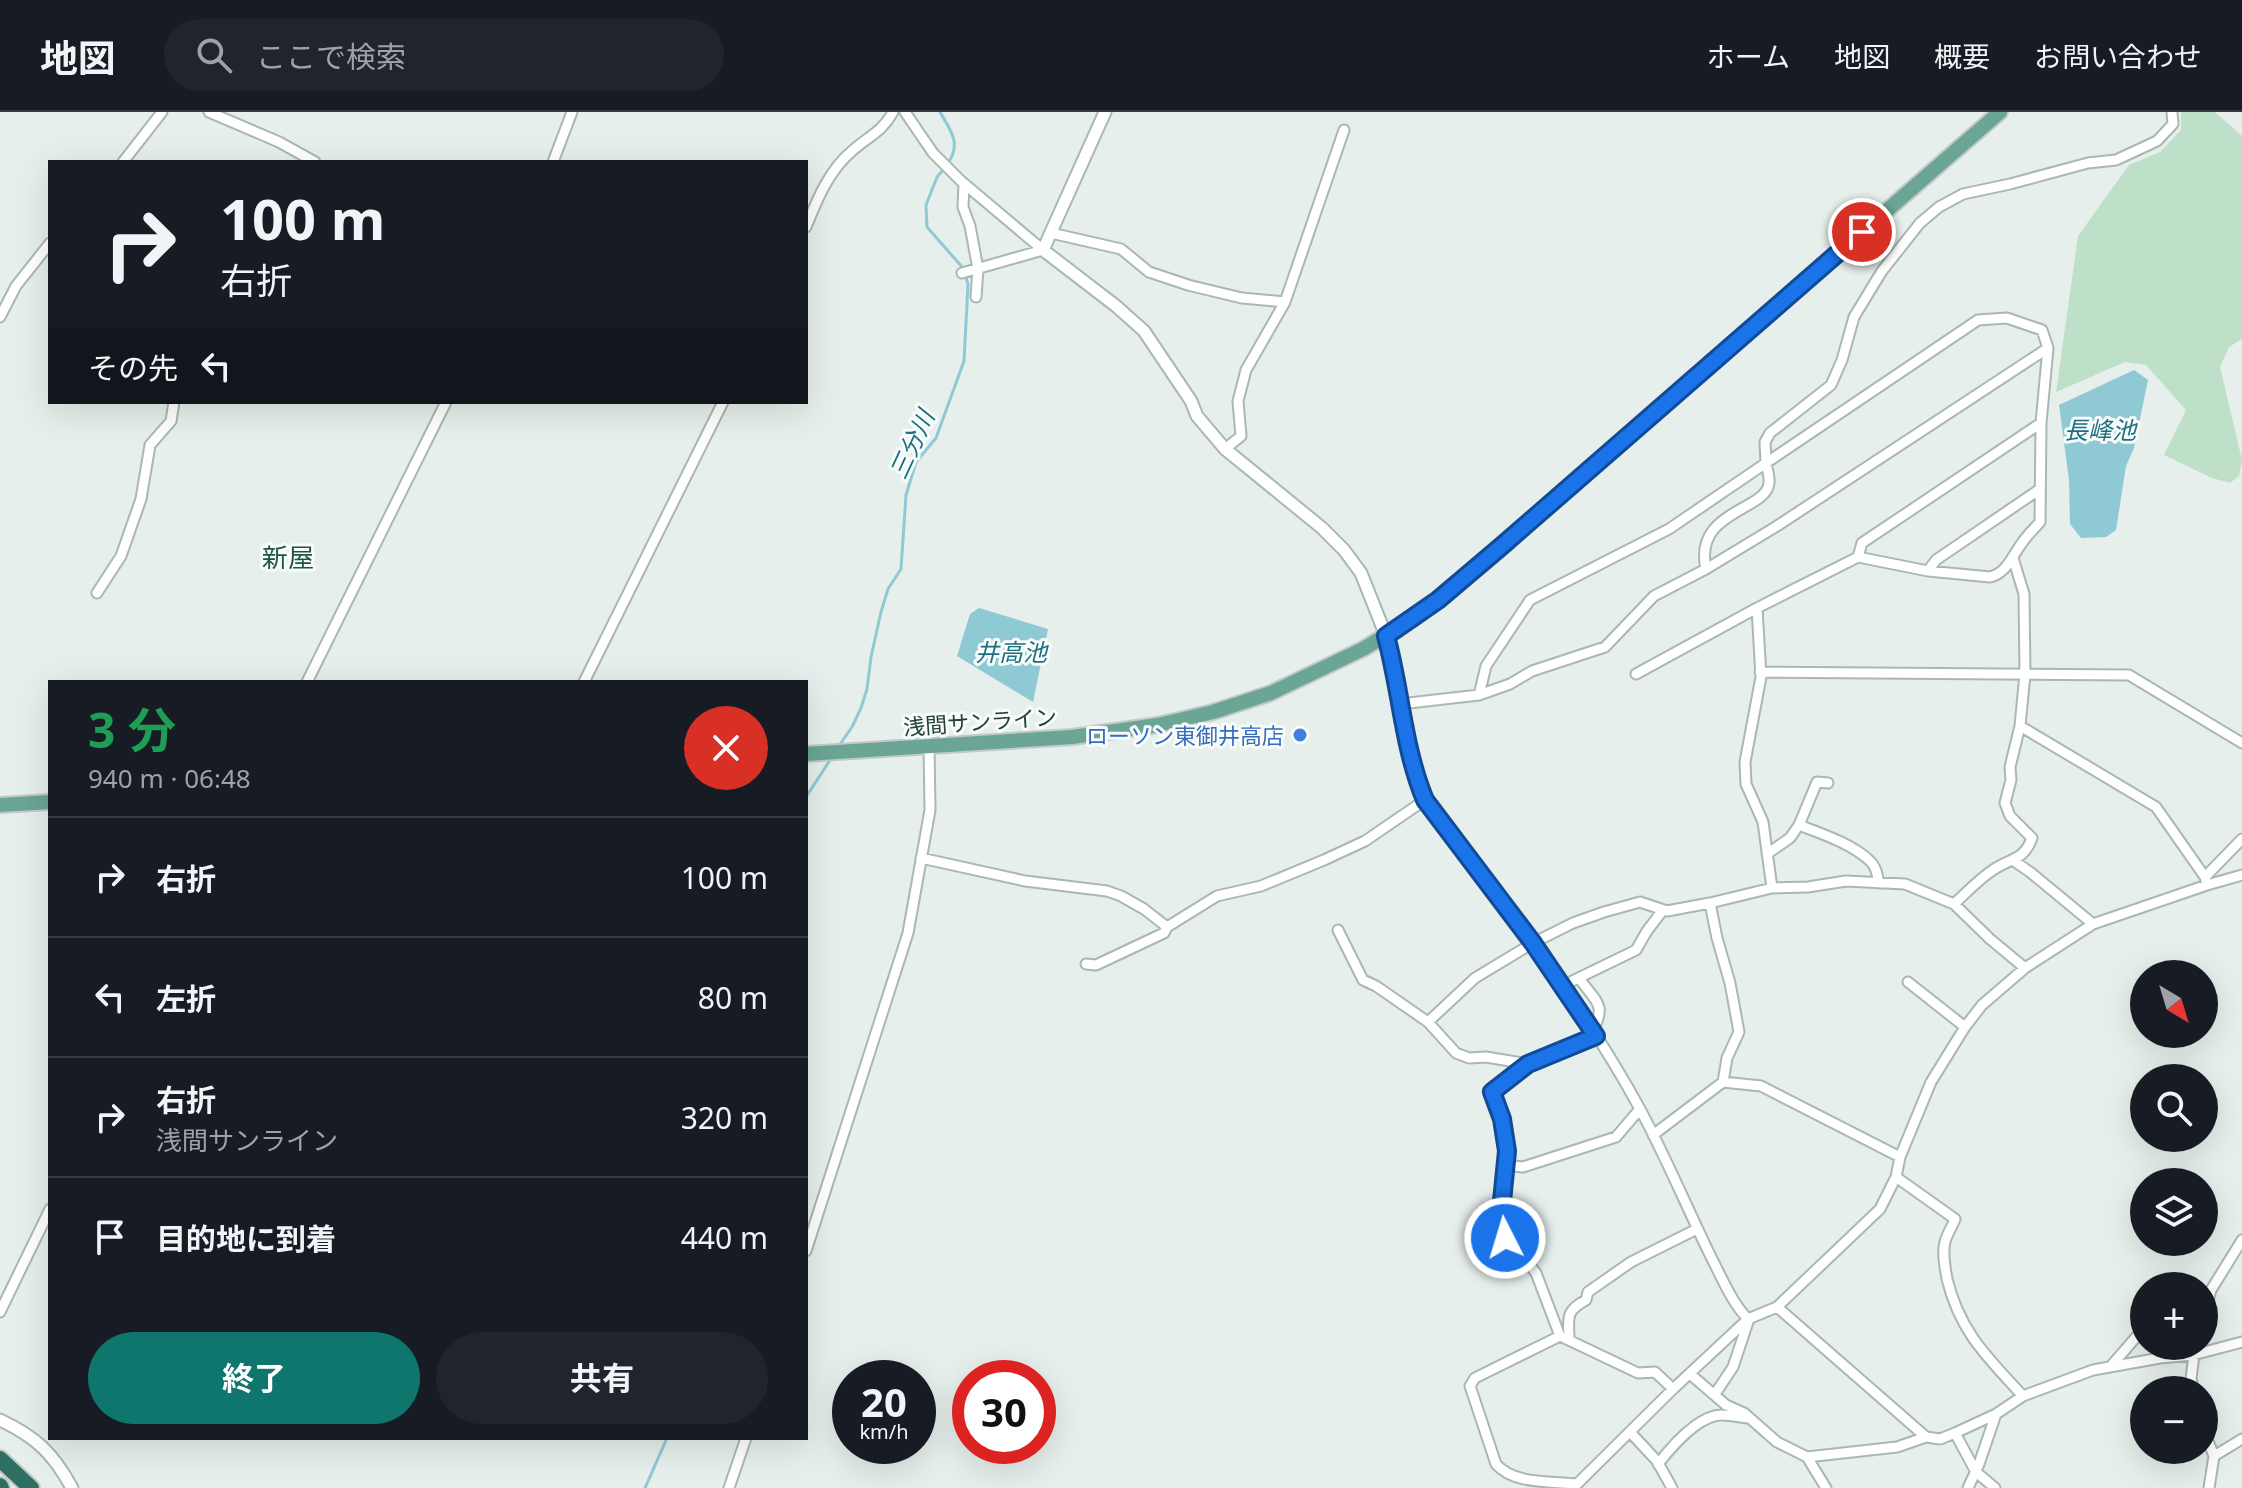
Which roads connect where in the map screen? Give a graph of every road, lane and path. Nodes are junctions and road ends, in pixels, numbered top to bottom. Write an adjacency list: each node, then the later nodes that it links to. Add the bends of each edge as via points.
1 (162, 112): 10 (street)
2 (209, 112): 11 (street)
3 (572, 112): 12 (street)
4 (893, 112): 14 (street, via 885,127 849,152 822,188)
5 (905, 112): 13 (street, via 933,153)
6 (1105, 112): 15 (street)
7 (2000, 112): 37 (main road, 浅間サンライン, via 1504,544)
8 (2172, 112): 29 (street, via 2173,124 2157,141 2116,160 1963,194 1920,223 1854,317 1831,385 1770,433)
9 (1344, 130): 21 (street)
10 (125, 160)
11 (311, 160)
12 (554, 160)
13 (964, 184): 17 (street); 18 (street, via 963,207)
14 (808, 222)
15 (1051, 233): 17 (street); 21 (street, via 1121,249 1149,272 1188,285)
16 (48, 246): 22 (street, via 16,286)
17 (1043, 250): 18 (street); 28 (street, via 1144,331 1197,416)
18 (978, 269): 19 (street); 20 (street)
19 (962, 273)
20 (976, 297)
21 (1285, 302): 28 (street, via 1246,370 1238,401 1241,436)
22 (0, 317)
23 (2048, 348): 27 (street); 29 (street, via 2042,330 2007,318 1978,320); 33 (street)
24 (174, 404): 35 (street, via 171,421 150,445 141,499 121,556)
25 (445, 404): 41 (street)
26 (722, 404): 42 (street)
27 (2041, 423): 30 (street); 31 (street, via 1862,543)
28 (1225, 449): 37 (street, via 1344,550 1361,573)
29 (1766, 463): 33 (street, via 1770,484 1764,494 1705,539); 43 (street, via 1669,529 1530,600 1486,666)
30 (2040, 489): 32 (street, via 2040,522); 34 (street, via 1936,560)
31 (1858, 557): 34 (street); 36 (street)
32 (2013, 558): 34 (street, via 1999,575 1990,577); 40 (street, via 2024,594)
33 (1706, 569): 43 (street, via 1654,596 1605,647)
34 (1928, 571)
35 (97, 593)
36 (1757, 608): 38 (street); 39 (street)
37 (1386, 636): 44 (street); 47 (main road, 浅間サンライン, via 1271,693 1182,720 1093,735)
38 (1760, 672): 40 (street); 55 (street, via 1745,762 1746,784 1763,822)
39 (1636, 674)
40 (2025, 674): 45 (street); 46 (street, via 2129,675)
41 (308, 680)
42 (585, 680)
43 (1479, 695): 44 (street)
44 (1400, 704): 50 (street)
45 (2020, 726): 57 (street, via 2005,803 2032,838); 59 (street, via 2156,807)
46 (2242, 743)
47 (929, 746): 48 (main road, 浅間サンライン); 56 (street, via 930,810)
48 (808, 754)
49 (1828, 783): 53 (street, via 1814,786)
50 (1425, 800): 66 (street, via 1365,841 1261,886 1217,896); 68 (street)
51 (48, 802): 52 (main road)
52 (0, 805)
53 (1799, 825): 55 (street); 60 (street, via 1869,860)
54 (2242, 839): 59 (street)
55 (1767, 854): 61 (street)
56 (921, 858): 66 (street, via 1025,881 1107,891); 87 (street, via 908,933)
57 (2014, 861): 63 (street, via 1993,870); 65 (street)
58 (2242, 875): 59 (street)
59 (2206, 881): 65 (street)
60 (1879, 883): 61 (street); 63 (street, via 1905,884)
61 (1772, 888): 62 (street)
62 (1710, 903): 64 (street); 78 (street, via 1739,1032)
63 (1954, 904): 70 (street)
64 (1663, 910): 68 (street, via 1640,902 1573,923); 71 (street, via 1636,950)
65 (2093, 924): 70 (street)
66 (1167, 927): 69 (street, via 1096,965)
67 (1338, 930): 74 (street, via 1363,980)
68 (1533, 943): 73 (street); 74 (street, via 1475,978)
69 (1086, 964)
70 (2025, 968): 75 (street)
71 (1579, 978): 73 (street); 76 (street, via 1600,1008)
72 (1908, 982): 75 (street)
73 (1562, 986): 76 (street)
74 (1428, 1022): 77 (street, via 1456,1053)
75 (1965, 1027): 81 (street, via 1931,1082)
76 (1594, 1033): 77 (street); 79 (street)
77 (1528, 1064): 82 (street, via 1492,1092 1502,1119)
78 (1723, 1082): 80 (street); 81 (street, via 1761,1086)
79 (1640, 1109): 80 (street); 82 (street, via 1616,1137 1523,1167)
80 (1653, 1135): 85 (street)
81 (1900, 1157): 83 (street)
82 (1505, 1165): 92 (street, via 1505,1238 1536,1273)
83 (1896, 1177): 89 (street, via 1880,1209); 101 (street, via 1955,1219 1944,1244 1952,1298 1983,1352)
84 (48, 1213): 90 (street)
85 (1697, 1229): 91 (street); 92 (street, via 1631,1262 1588,1292 1586,1300 1573,1307)
86 (2242, 1240): 88 (street)
87 (808, 1245)
88 (2218, 1279)
89 (1777, 1307): 91 (street); 107 (street)
90 (0, 1312)
91 (1748, 1319): 98 (street); 100 (street, via 1733,1367)
92 (1565, 1338): 99 (street, via 1638,1373 1655,1372); 116 (street, via 1475,1378 1470,1386 1501,1470 1517,1478)
93 (2242, 1342): 95 (street)
94 (2130, 1344): 97 (street)
95 (2218, 1346)
96 (2142, 1360): 97 (street)
97 (2111, 1366): 101 (street)
98 (1690, 1374): 99 (street); 100 (street)
99 (1673, 1389): 105 (street)
100 (1715, 1394): 103 (street)
101 (2023, 1396): 102 (street)
102 (1996, 1414): 106 (street); 115 (street)
103 (1751, 1419): 111 (street, via 1777,1442); 113 (street, via 1703,1419)
104 (0, 1420): 118 (street, via 38,1442)
105 (1630, 1432): 113 (street); 116 (street)
106 (1955, 1433): 107 (street); 115 (street)
107 (1926, 1437): 111 (street, via 1897,1447)
108 (2242, 1439): 110 (street)
109 (745, 1440): 119 (street)
110 (2218, 1454)
111 (1807, 1457): 121 (street)
112 (0, 1459): 117 (highway)
113 (1658, 1464): 120 (street)
114 (2213, 1464): 124 (street)
115 (1976, 1472): 122 (street); 123 (street)
116 (1575, 1486)
117 (31, 1488)
118 (72, 1488)
119 (729, 1488)
120 (1672, 1488)
121 (1826, 1488)
122 (1968, 1488)
123 (1995, 1488)
124 (2209, 1488)

